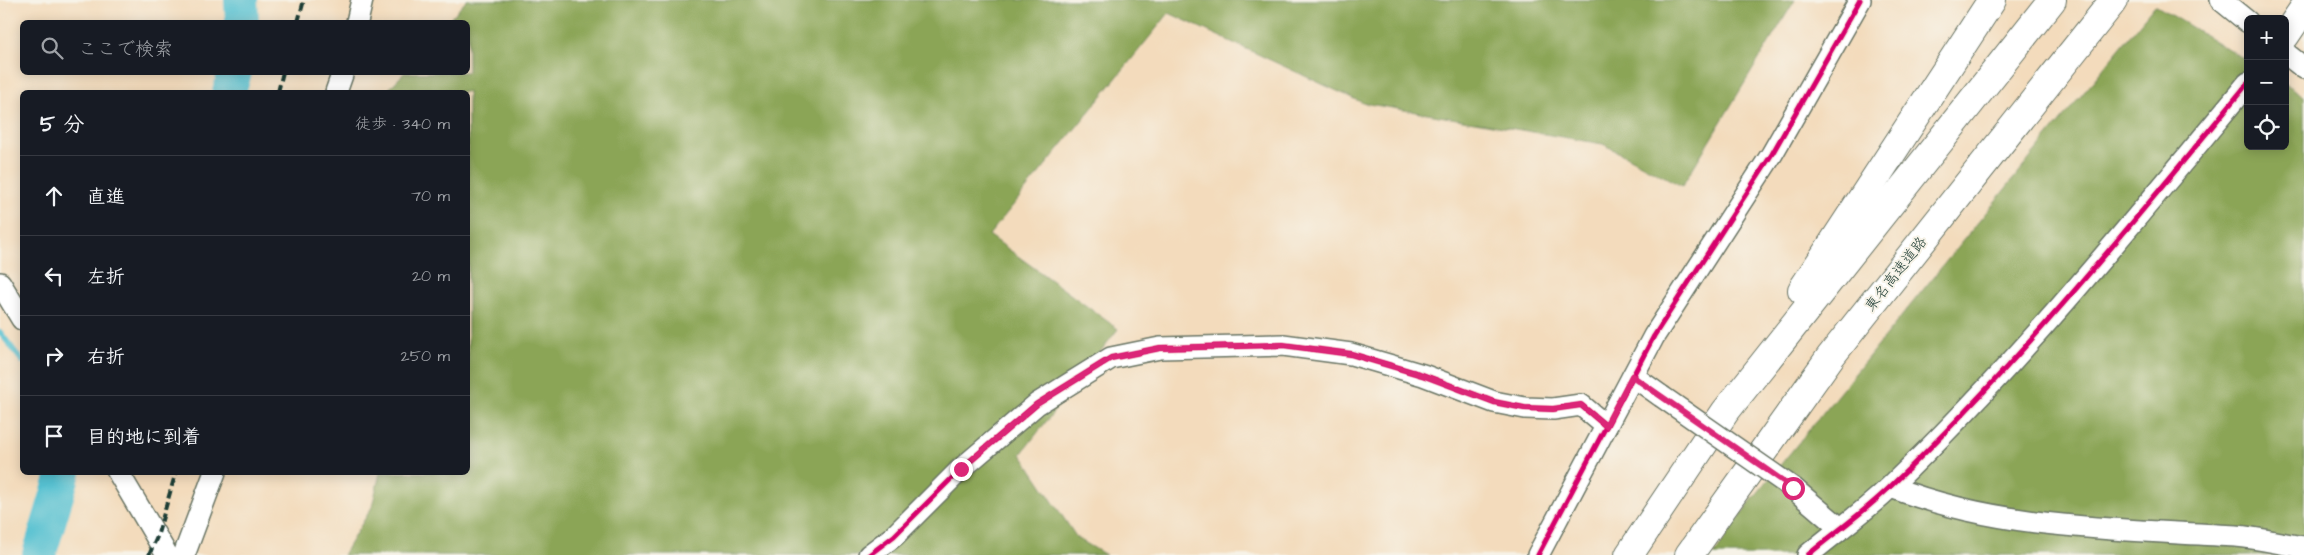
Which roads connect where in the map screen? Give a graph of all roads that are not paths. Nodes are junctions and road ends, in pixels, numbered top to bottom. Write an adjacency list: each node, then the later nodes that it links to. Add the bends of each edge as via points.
1 (362, 0): 11 (street)
2 (1860, 0): 22 (street, via 1772,154 1654,336)
3 (1992, 0): 23 (highway, via 1850,214)
4 (2052, 0): 23 (highway)
5 (2114, 0): 19 (highway, 東名高速道路)
6 (2136, 0): 19 (highway)
7 (2221, 0): 10 (street)
8 (2304, 8): 12 (highway)
9 (2304, 16): 13 (highway)
10 (2244, 19)
11 (357, 20)
12 (2289, 31)
13 (2289, 33)
14 (2289, 57): 15 (street)
15 (2304, 68)
16 (342, 75): 18 (street)
17 (2244, 88): 27 (street, via 2088,276)
18 (337, 90)
19 (1996, 147): 35 (highway, 東名高速道路, via 1831,356)
20 (0, 283): 21 (street)
21 (20, 315)
22 (1632, 376): 24 (street); 28 (street, bridge, via 1793,488)
23 (1725, 412): 34 (highway)
24 (1606, 426): 32 (street, via 1581,405 1553,409 1494,402 1422,375 1351,354 1283,345 1160,348 1111,358 1037,404 961,469 894,536); 33 (street)
25 (120, 475): 30 (street)
26 (214, 475): 31 (street)
27 (1891, 487): 28 (street); 29 (street, via 1983,514 2098,529 2238,536)
28 (1840, 528): 36 (street)
29 (2304, 547)
30 (167, 555)
31 (184, 555)
32 (869, 555)
33 (1538, 555)
34 (1628, 555)
35 (1689, 555)
36 (1808, 555)

